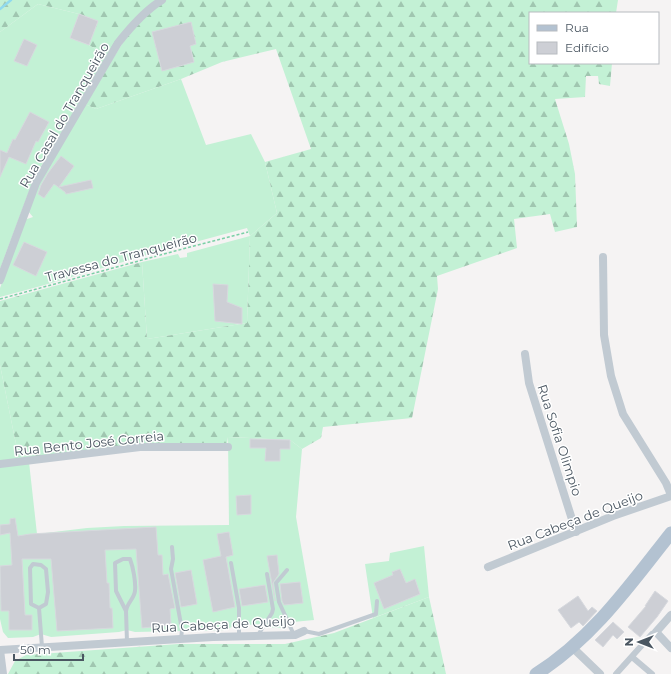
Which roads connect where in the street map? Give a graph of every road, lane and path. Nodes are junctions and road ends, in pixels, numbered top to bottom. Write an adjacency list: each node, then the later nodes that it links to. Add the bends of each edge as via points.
1 (162, 0): 4 (street, Rua Casal do Tranqueirão, via 135,23 118,43 36,183)
2 (248, 232): 5 (path, Travessa do Tranqueirão)
3 (603, 256): 9 (street, via 604,335 611,376 623,414)
4 (0, 280)
5 (0, 299)
6 (525, 354): 10 (street, Rua Sofia Olimpio, via 529,383)
7 (228, 447): 8 (street, Rua Bento José Correia, via 140,447)
8 (0, 464)
9 (671, 495): 10 (street, Rua Cabeça de Queijo)
10 (576, 532): 14 (street, Rua Cabeça de Queijo)
11 (671, 534): 29 (main road, via 622,596)
12 (172, 547): 26 (lane, via 171,569 182,630)
13 (231, 563): 24 (lane, via 240,608)
14 (488, 567)
15 (287, 570): 23 (lane, via 276,583 279,602)
16 (267, 574): 25 (lane, via 273,609)
17 (377, 601): 21 (lane, via 376,614 319,634)
18 (40, 608): 18 (lane, via 31,604 30,568 33,564 46,569 48,592 46,604); 28 (lane)
19 (126, 611): 19 (lane, via 116,590 115,564 123,558 130,559 133,566 135,590); 27 (lane)
20 (671, 615): 30 (street, via 656,632)
21 (304, 631): 23 (street, Rua Cabeça de Queijo)
22 (652, 634): 32 (street)
23 (295, 635): 25 (street, Rua Cabeça de Queijo)
24 (239, 636): 25 (street, Rua Cabeça de Queijo); 26 (street, Rua Cabeça de Queijo)
25 (257, 636)
26 (181, 639): 27 (street, Rua Cabeça de Queijo)
27 (128, 642): 28 (street, Rua Cabeça de Queijo)
28 (42, 648): 31 (street, Rua Cabeça de Queijo)
29 (572, 648): 34 (main road); 35 (street)
30 (671, 648)
31 (0, 650): 33 (street)
32 (632, 657): 36 (street); 37 (street)
33 (4, 674)
34 (536, 674)
35 (600, 674)
36 (616, 674)
37 (652, 674)

